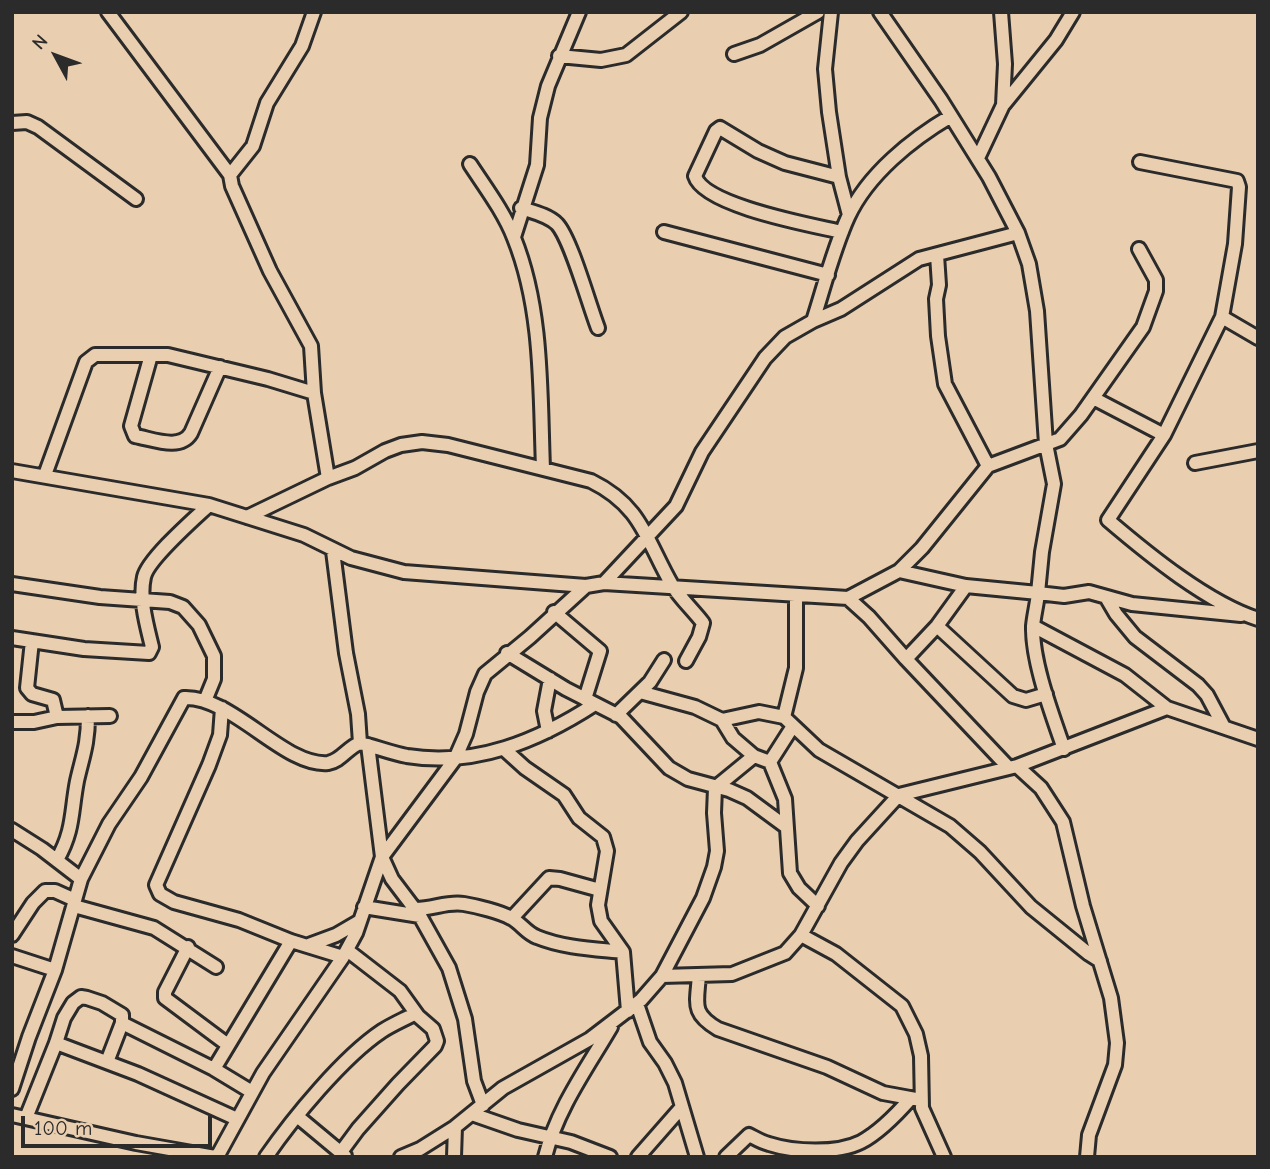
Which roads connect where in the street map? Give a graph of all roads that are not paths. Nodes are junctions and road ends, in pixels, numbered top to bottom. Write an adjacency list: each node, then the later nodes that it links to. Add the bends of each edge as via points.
1 (108, 12): 18 (street)
2 (314, 12): 18 (street, via 302,46 267,103 253,146)
3 (579, 12): 11 (street)
4 (681, 12): 11 (street, via 626,55 601,60)
5 (818, 12): 10 (street, via 760,45)
6 (831, 12): 19 (street, via 825,69)
7 (880, 12): 13 (street)
8 (1001, 12): 12 (street)
9 (1073, 12): 12 (street)
10 (734, 54)
11 (559, 56): 21 (street, via 540,118 537,165)
12 (1003, 105): 15 (street)
13 (951, 116): 15 (street); 22 (street, via 924,132 888,164)
14 (12, 123): 20 (street, via 38,127)
15 (978, 158): 25 (street)
16 (1140, 162): 30 (street, via 1237,181 1235,244)
17 (470, 164): 26 (street)
18 (230, 174): 36 (street, via 270,271 312,346)
19 (839, 177): 22 (street); 24 (street, via 785,163 720,128 695,176 707,191 742,208)
20 (136, 199)
21 (522, 208): 26 (street); 32 (street, via 557,224)
22 (849, 215): 24 (street)
23 (664, 232): 29 (street)
24 (842, 232): 29 (street)
25 (1018, 233): 28 (street); 39 (street, via 1037,311)
26 (514, 237): 43 (street, via 529,288 538,345)
27 (1139, 249): 37 (street, via 1156,280 1156,291 1143,327)
28 (937, 255): 31 (street, via 919,259 841,309); 42 (street, via 937,336 945,384)
29 (828, 275): 31 (street)
30 (1222, 317): 33 (street); 38 (street)
31 (813, 321): 49 (street, via 785,337 765,358 702,452 676,506)
32 (598, 328)
33 (1258, 338)
34 (151, 355): 35 (street); 35 (street, via 131,426 135,436 177,444 187,440); 45 (street, via 95,355 88,359)
35 (220, 367): 36 (street)
36 (314, 393): 46 (street)
37 (1095, 399): 38 (street); 39 (street, via 1060,439)
38 (1164, 435): 63 (street, via 1108,520)
39 (1046, 444): 42 (street); 57 (street, via 1054,484)
40 (1258, 452): 41 (street)
41 (1195, 463)
42 (988, 466): 51 (street)
43 (543, 468): 46 (street, via 422,442 385,451); 49 (street, via 609,490 623,501)
44 (12, 471): 45 (street)
45 (45, 475): 47 (street)
46 (328, 478): 48 (street)
47 (209, 505): 48 (street); 61 (street, via 147,567)
48 (247, 517): 50 (street, via 304,535)
49 (648, 538): 52 (street); 56 (street)
50 (334, 551): 54 (street, via 404,572); 90 (street, via 346,653)
51 (899, 571): 55 (street); 60 (street)
52 (604, 583): 54 (street); 56 (street)
53 (12, 584): 61 (street)
54 (586, 586): 62 (street)
55 (966, 586): 57 (street); 65 (street)
56 (673, 587): 58 (street); 72 (street, via 703,623)
57 (1038, 593): 59 (street, via 1064,596 1089,592); 66 (street)
58 (796, 595): 60 (street); 85 (street, via 796,668)
59 (1106, 597): 63 (street, via 1132,604); 87 (street, via 1135,638 1198,685)
60 (848, 598): 70 (street)
61 (143, 600): 68 (street, via 152,648 149,653); 76 (street, via 177,604 199,625 215,663)
62 (554, 612): 69 (street); 77 (street, via 600,651)
63 (1241, 615): 64 (street)
64 (1258, 619)
65 (937, 626): 70 (street); 75 (street, via 1013,696 1026,699)
66 (1033, 626): 75 (street); 79 (street, via 1125,676)
67 (12, 638): 68 (street)
68 (32, 641): 83 (street, via 27,688 53,701)
69 (508, 653): 73 (street); 94 (street, via 481,680)
70 (905, 659): 96 (street)
71 (664, 660): 74 (street)
72 (686, 661)
73 (550, 679): 77 (street); 88 (street, via 544,711)
74 (640, 692): 80 (street); 84 (street, via 695,707)
75 (1046, 694): 92 (street)
76 (205, 701): 78 (street); 103 (street, via 181,701)
77 (590, 702): 80 (street); 88 (street, via 565,724)
78 (222, 708): 90 (street, via 315,762 335,761 350,747); 113 (street, via 218,741 156,887 174,902)
79 (1167, 708): 87 (street); 92 (street)
80 (616, 715): 97 (street, via 669,768)
81 (88, 716): 82 (street); 83 (street); 102 (street, via 88,744 72,825)
82 (110, 716)
83 (57, 717): 86 (street)
84 (722, 720): 85 (street, via 759,712); 93 (street, via 733,738)
85 (789, 721): 95 (street); 98 (street, via 819,750)
86 (12, 722)
87 (1224, 727): 89 (street)
88 (548, 731): 91 (street)
89 (1258, 739)
90 (364, 744): 94 (street, via 406,756); 101 (street)
91 (504, 749): 94 (street); 104 (street, via 565,795 575,813 606,842)
92 (1063, 749): 96 (street)
93 (754, 756): 95 (street); 97 (street)
94 (456, 759): 101 (street)
95 (770, 762): 99 (street, via 785,799)
96 (1013, 767): 98 (street); 119 (street, via 1041,788 1063,822)
97 (715, 788): 99 (street, via 747,798); 123 (street, via 714,867)
98 (899, 795): 107 (street, via 857,841); 119 (street, via 964,836 1031,907)
99 (785, 826): 107 (street, via 790,873)
100 (12, 830): 102 (street)
101 (382, 858): 106 (street); 108 (street)
102 (57, 860): 103 (street)
103 (81, 879): 105 (street)
104 (600, 890): 109 (street, via 549,878); 117 (street, via 601,921)
105 (75, 903): 111 (street, via 55,891 45,891); 115 (street, via 154,928); 121 (street)
106 (364, 906): 108 (street); 110 (street)
107 (818, 906): 112 (street)
108 (418, 912): 109 (street, via 455,903); 135 (street, via 449,968)
109 (512, 918): 117 (street, via 541,939)
110 (360, 920): 114 (street); 116 (street)
111 (13, 933)
112 (801, 936): 122 (street, via 785,953 748,969); 134 (street, via 846,961 902,1006 921,1056)
113 (291, 941): 114 (street); 129 (street)
114 (309, 946): 116 (street)
115 (188, 947): 120 (street); 129 (street, via 165,998)
116 (345, 953): 125 (street, via 387,979); 133 (street)
117 (622, 953): 124 (street)
118 (12, 956): 121 (street)
119 (1100, 961): 155 (street, via 1117,1043 1111,1079 1089,1135)
120 (216, 967)
121 (55, 970): 132 (street)
122 (699, 975): 123 (street); 134 (street, via 699,1014 704,1021 883,1093)
123 (662, 976): 124 (street)
124 (633, 1007): 126 (street); 136 (street, via 671,1074)
125 (416, 1013): 139 (street, via 367,1042); 144 (street, via 435,1032 436,1045 363,1123)
126 (615, 1020): 135 (street); 143 (street)
127 (122, 1023): 128 (street, via 118,1011 81,998 69,1008); 130 (street); 131 (street)
128 (57, 1043): 130 (street); 140 (street)
129 (228, 1045): 131 (street)
130 (107, 1062): 141 (street)
131 (214, 1069): 133 (street)
132 (12, 1089)
133 (252, 1092): 141 (street)
134 (916, 1099): 153 (street, via 855,1144 796,1150 749,1135); 154 (street)
135 (483, 1105): 137 (street)
136 (681, 1108): 145 (street); 152 (street)
137 (472, 1114): 142 (street); 143 (street)
138 (12, 1115): 140 (street)
139 (297, 1116): 144 (street); 147 (street)
140 (26, 1118): 146 (street)
141 (237, 1119): 146 (street)
142 (455, 1127): 148 (street); 149 (street)
143 (550, 1137): 150 (street); 151 (street)
144 (343, 1154)
145 (695, 1156)
146 (216, 1157)
147 (266, 1157)
148 (401, 1157)
149 (454, 1157)
150 (545, 1157)
151 (610, 1157)
152 (638, 1157)
153 (726, 1157)
154 (944, 1157)
155 (1087, 1157)

